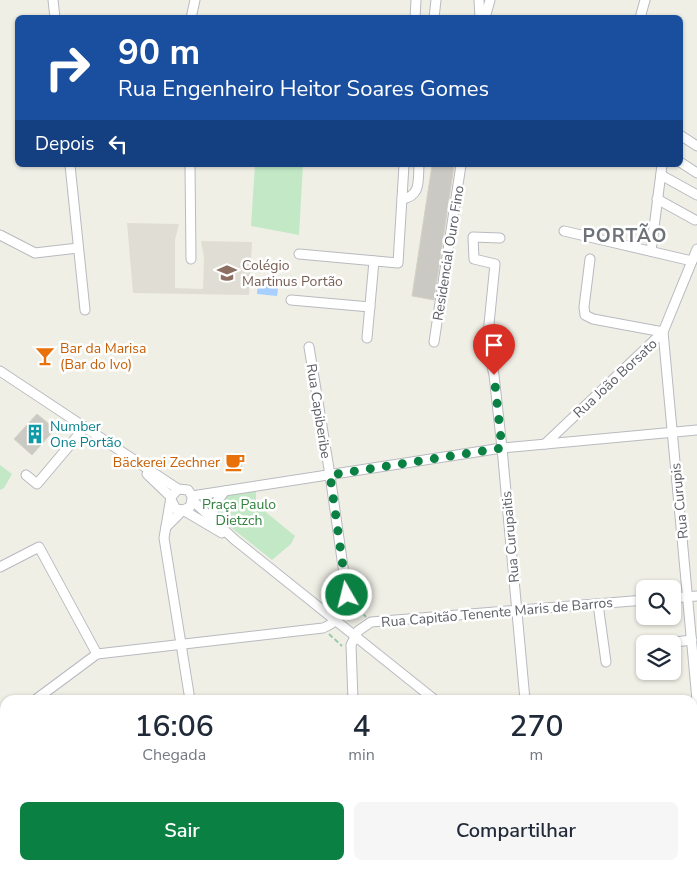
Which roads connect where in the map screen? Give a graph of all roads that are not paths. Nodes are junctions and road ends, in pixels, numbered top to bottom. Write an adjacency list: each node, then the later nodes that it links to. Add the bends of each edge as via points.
1 (53, 0): 8 (street)
2 (195, 0): 9 (street)
3 (416, 0): 10 (street)
4 (436, 0): 11 (street)
5 (479, 0): 12 (street)
6 (490, 0): 13 (street)
7 (645, 0): 14 (street)
8 (55, 15)
9 (192, 15)
10 (415, 15)
11 (434, 15)
12 (480, 15)
13 (486, 15)
14 (641, 15)
15 (683, 137): 16 (street)
16 (697, 146)
17 (683, 164): 24 (street)
18 (70, 167): 33 (street)
19 (190, 167): 37 (street)
20 (404, 167): 27 (street)
21 (419, 167): 27 (street, via 417,190 410,198)
22 (461, 167): 46 (street, Residencial Ouro Fino)
23 (662, 167): 25 (street)
24 (697, 173)
25 (661, 175): 26 (street); 28 (street)
26 (697, 195)
27 (402, 199): 39 (street, via 398,263)
28 (657, 199): 29 (street); 35 (street)
29 (695, 220)
30 (564, 231): 35 (street)
31 (0, 235): 33 (street, via 34,253)
32 (500, 238): 53 (street, Rua Curupaitis, via 474,238 474,259 496,264 487,344 494,375)
33 (78, 248): 43 (street)
34 (697, 249): 40 (street, Rua João Borsato)
35 (650, 251): 40 (street)
36 (299, 254): 39 (street)
37 (191, 259)
38 (590, 259): 44 (street, via 585,315)
39 (374, 261): 42 (street)
40 (692, 261): 44 (street, Rua João Borsato)
41 (291, 300): 42 (street)
42 (370, 307): 45 (street)
43 (85, 310)
44 (663, 332): 51 (street, Rua Curupis); 52 (street, Rua João Borsato)
45 (367, 338)
46 (434, 342)
47 (309, 347): 56 (street, Rua Capiberibe)
48 (0, 371): 49 (street)
49 (85, 427): 54 (street); 55 (street, via 37,484)
50 (697, 430): 51 (street)
51 (672, 433): 52 (street); 66 (street, Rua Curupis)
52 (544, 444): 53 (street)
53 (502, 448): 56 (street); 69 (street, Rua Curupaitis)
54 (131, 458): 57 (street); 59 (street)
55 (26, 474)
56 (330, 475): 58 (street); 70 (street, Rua Capiberibe, via 347,595)
57 (178, 489): 59 (street); 60 (street, via 188,490)
58 (225, 491): 60 (street); 62 (street, via 214,505)
59 (171, 498): 61 (street, via 173,506); 63 (street)
60 (192, 498): 61 (street, via 190,507); 62 (street)
61 (183, 510): 63 (street); 64 (street)
62 (213, 519): 64 (street)
63 (166, 527): 74 (street, via 164,538)
64 (235, 540): 70 (street)
65 (0, 567): 75 (street, via 39,547)
66 (693, 596): 72 (street, Rua Curupis)
67 (636, 601): 68 (street, Rua Capitão Tenente Maris de Barros)
68 (598, 604): 69 (street, Rua Capitão Tenente Maris de Barros); 76 (street)
69 (517, 611): 71 (street, Rua Capitão Tenente Maris de Barros, via 371,622); 81 (street, Rua Curupaitis)
70 (336, 621): 71 (street); 74 (street, via 323,628)
71 (354, 635): 79 (street, via 351,645); 80 (street)
72 (692, 640): 73 (street); 82 (street, Rua Curupis)
73 (681, 641)
74 (181, 644): 75 (street); 78 (street)
75 (97, 654): 77 (street)
76 (606, 662)
77 (42, 695)
78 (189, 695)
79 (353, 695)
80 (429, 695)
81 (525, 695)
82 (697, 695)

